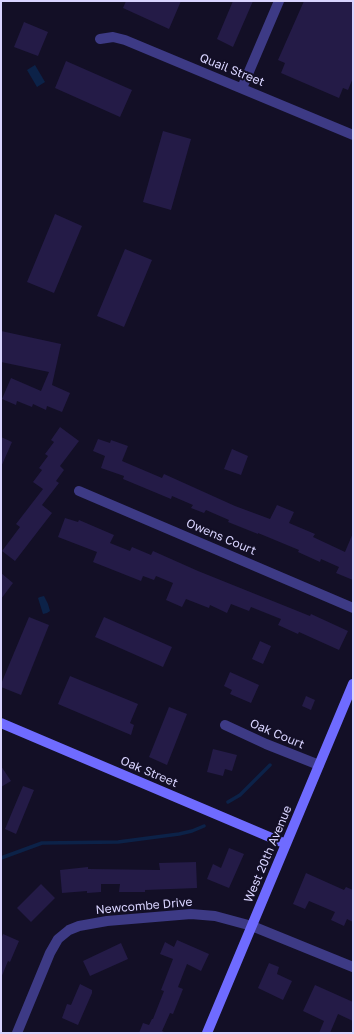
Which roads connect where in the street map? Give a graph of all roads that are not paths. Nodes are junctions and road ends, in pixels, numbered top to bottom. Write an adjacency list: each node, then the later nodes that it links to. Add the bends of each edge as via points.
1 (279, 1): 3 (street)
2 (100, 40): 3 (street, Quail Street, via 113,37 125,40)
3 (242, 88): 4 (street, Quail Street)
4 (353, 135)
5 (78, 491): 6 (street, Owens Court)
6 (353, 608)
7 (353, 684): 10 (street, West 20th Avenue)
8 (1, 723): 11 (street, Oak Street)
9 (225, 725): 10 (street, Oak Court)
10 (319, 765): 11 (street, West 20th Avenue)
11 (286, 844): 12 (street, West 20th Avenue)
12 (252, 926): 13 (street, Newcombe Drive); 14 (street, Newcombe Drive, via 215,916 191,914 107,921 69,930 58,939 50,953); 15 (street, West 20th Avenue)
13 (353, 967)
14 (16, 1033)
15 (207, 1033)

